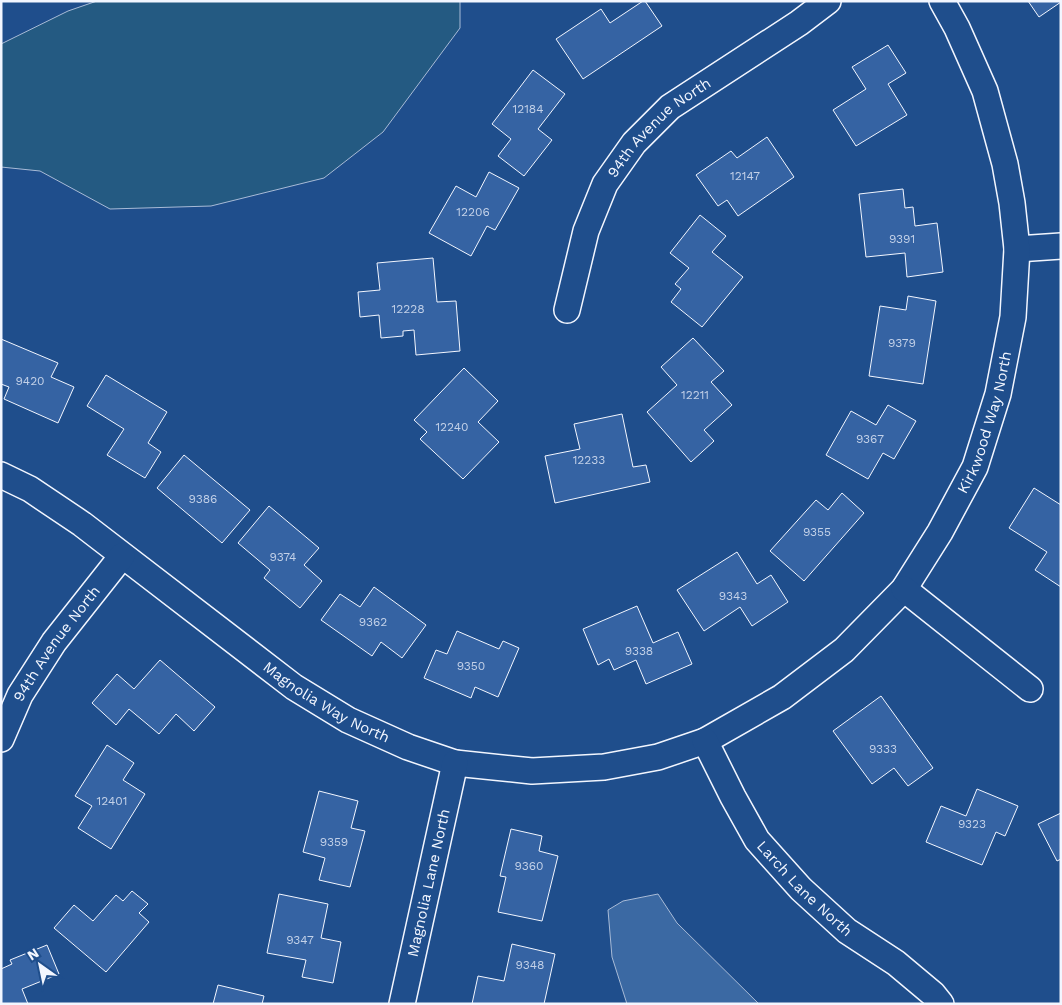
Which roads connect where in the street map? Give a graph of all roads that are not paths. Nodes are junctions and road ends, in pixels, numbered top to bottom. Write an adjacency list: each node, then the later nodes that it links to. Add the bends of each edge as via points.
1 (828, 1): 5 (street, 94th Avenue North, via 670,107 634,142 604,184 586,231)
2 (942, 1): 4 (street, Kirkwood Way North, via 985,92 1006,172)
3 (1061, 246): 4 (street)
4 (1017, 249): 8 (street, Kirkwood Way North, via 1013,317 998,394 975,467)
5 (567, 310)
6 (1, 475): 7 (street, Magnolia Way North, via 30,489)
7 (122, 556): 10 (street, 94th Avenue North, via 54,642 20,695); 12 (street, Magnolia Way North, via 294,687 348,720)
8 (904, 589): 9 (street); 11 (street, Kirkwood Way North, via 844,650 782,697)
9 (1030, 689)
10 (1, 738)
11 (705, 742): 12 (street, Magnolia Way North, via 658,757 594,769 532,771); 14 (street, Larch Lane North, via 757,840 801,889 847,931 896,963)
12 (454, 763): 13 (street, Magnolia Lane North)
13 (402, 1004)
14 (941, 1004)

